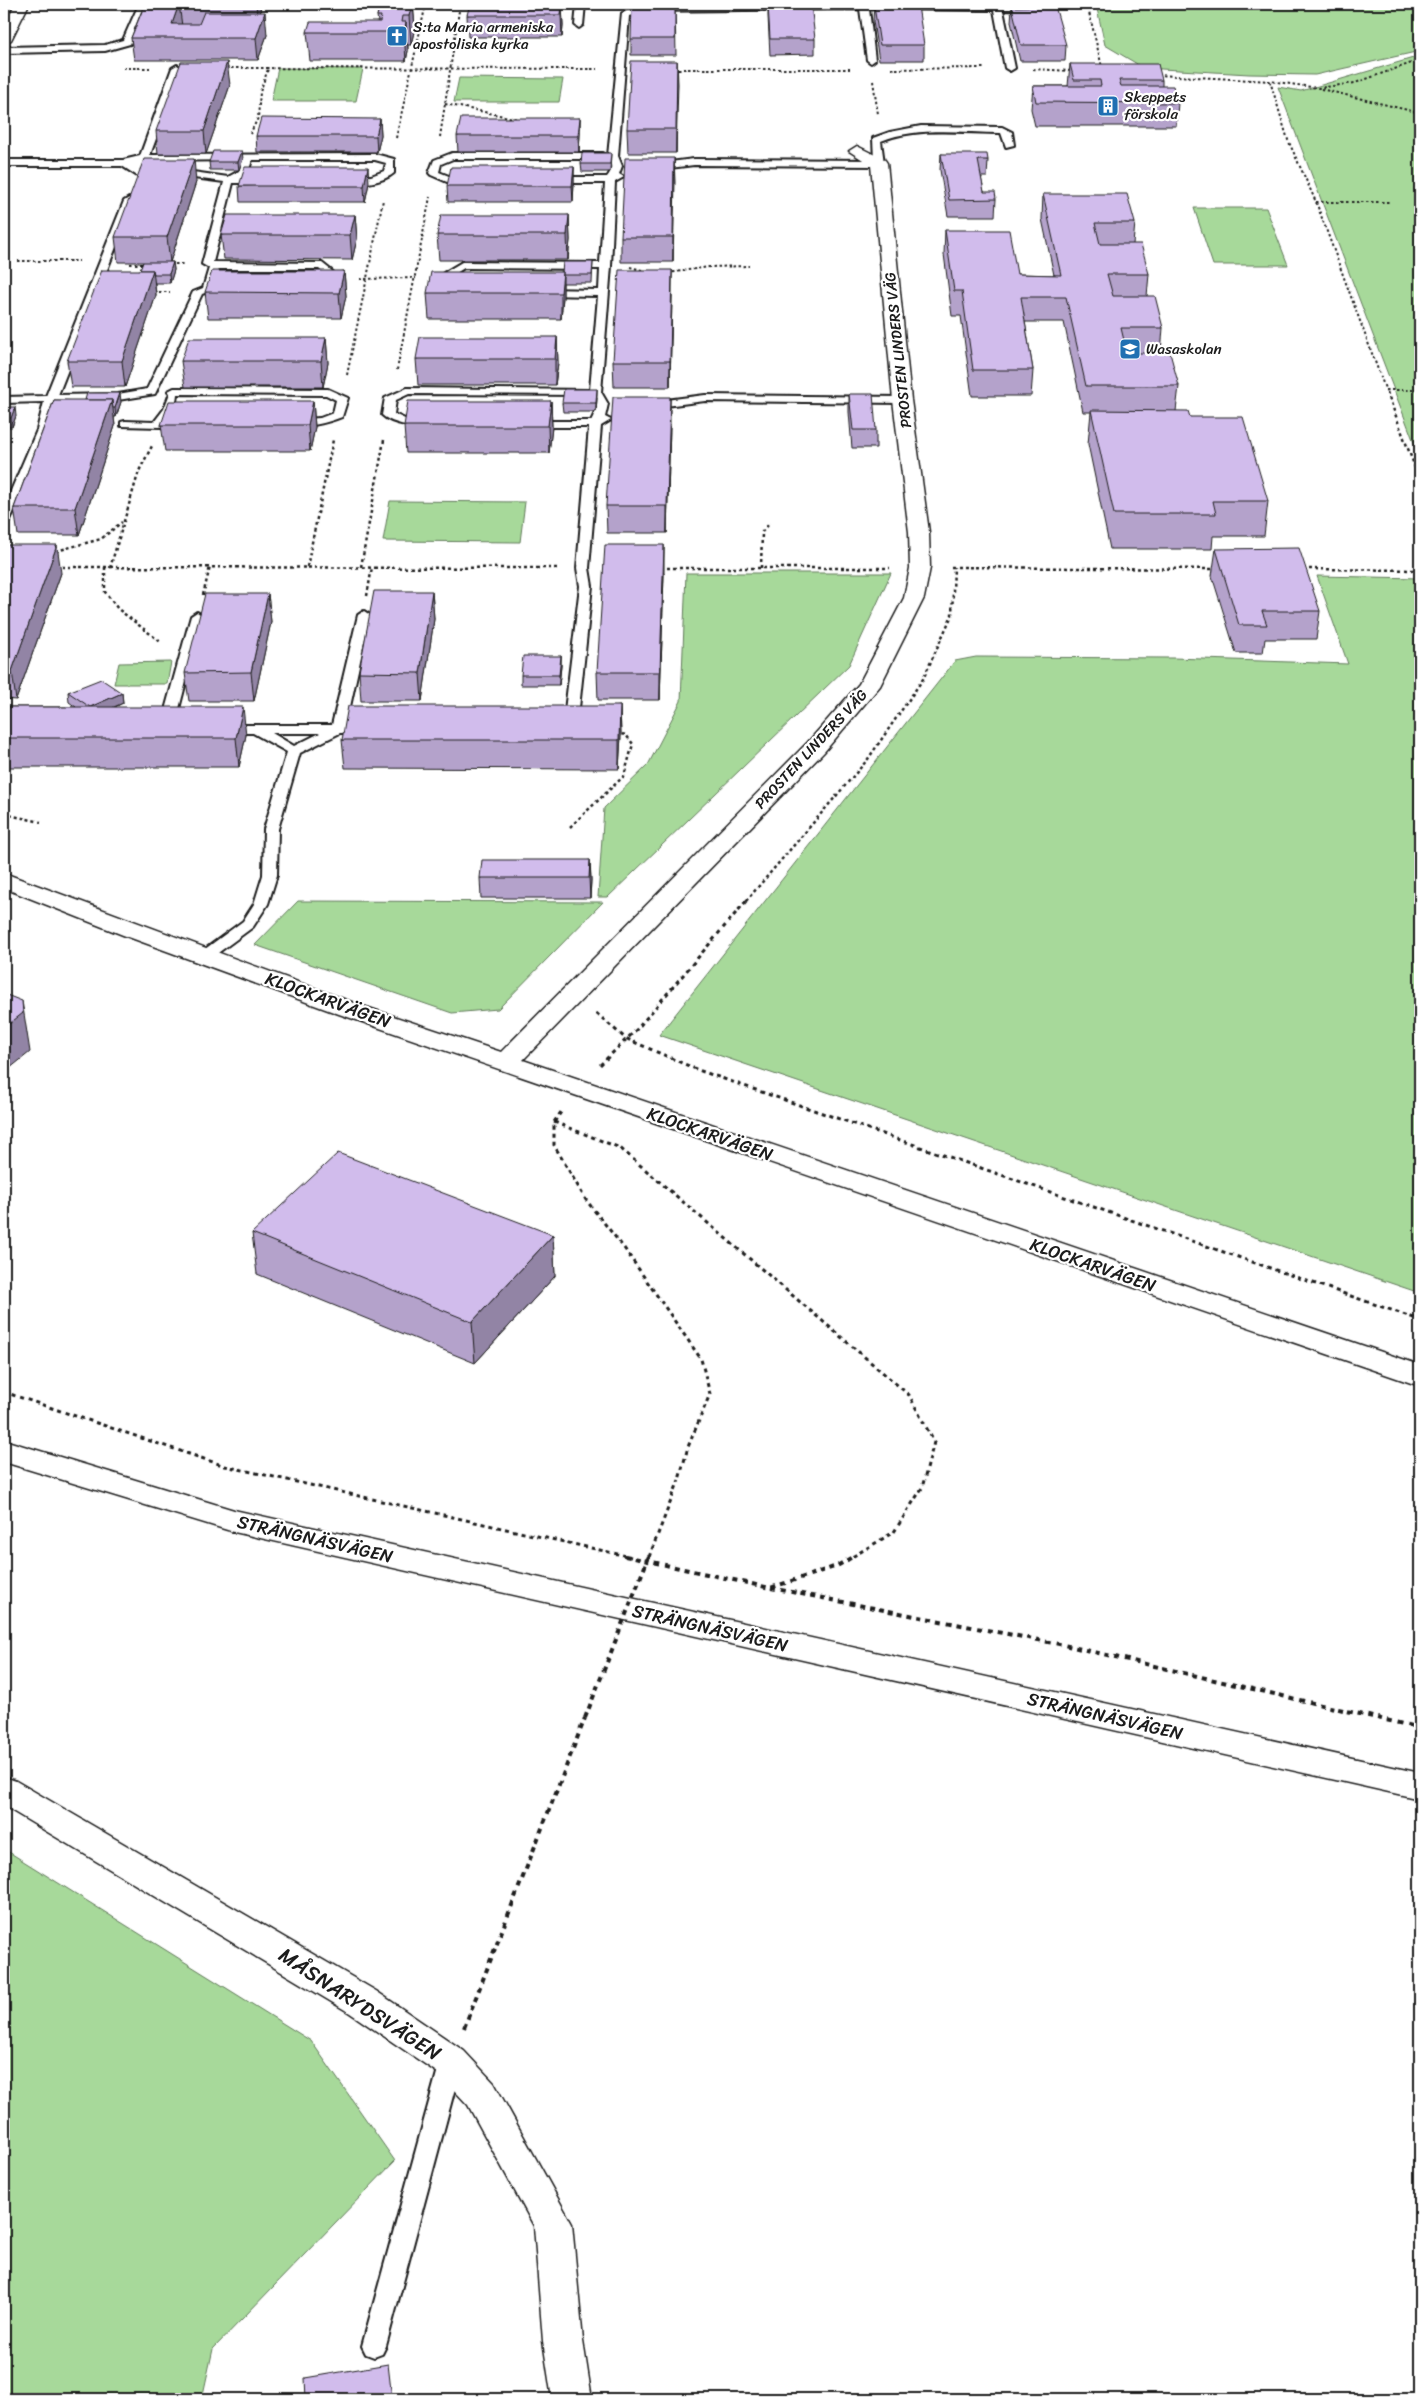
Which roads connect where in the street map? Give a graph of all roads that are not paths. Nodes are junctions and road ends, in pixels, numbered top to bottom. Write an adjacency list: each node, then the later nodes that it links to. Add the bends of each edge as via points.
1 (22, 4): 9 (street)
2 (143, 4): 10 (lane, via 127,42 105,48)
3 (581, 4): 8 (lane)
4 (1060, 4): 7 (lane, via 1047,8)
5 (817, 5): 6 (lane); 16 (lane, via 642,8 625,15)
6 (861, 5): 7 (lane); 11 (lane)
7 (998, 8): 13 (lane)
8 (579, 25)
9 (4, 40)
10 (4, 50)
11 (871, 60)
12 (177, 68): 18 (lane)
13 (1010, 68)
14 (1009, 145): 21 (lane, via 1007,132 1002,130 891,132 876,140)
15 (857, 151): 21 (street)
16 (613, 156): 22 (lane); 26 (lane, via 452,156 437,162 434,173 447,178); 30 (lane, via 618,164 617,172)
17 (244, 157): 18 (lane); 25 (lane, via 375,157 392,161 389,173 372,179); 27 (lane, via 244,173)
18 (144, 158): 20 (lane); 31 (lane)
19 (4, 163): 20 (lane)
20 (123, 163): 31 (lane, via 133,167)
21 (879, 163): 23 (lane, via 694,162); 44 (street, PROSTEN LINDERS VÄG)
22 (630, 164)
23 (640, 168)
24 (626, 174): 30 (lane)
25 (334, 179)
26 (476, 179)
27 (230, 180): 28 (lane); 31 (lane, via 186,174); 32 (lane, via 207,264)
28 (277, 180)
29 (543, 180): 30 (lane)
30 (610, 180): 33 (lane)
31 (136, 183): 41 (lane)
32 (215, 266): 34 (lane, via 322,266 337,279); 39 (lane, via 208,291)
33 (606, 266): 35 (lane, via 462,265 440,278); 37 (lane)
34 (317, 290)
35 (456, 291)
36 (535, 292): 37 (lane)
37 (604, 293): 40 (lane)
38 (174, 391): 39 (lane); 47 (lane, via 328,392 342,398 338,415 321,421); 53 (lane, via 169,410)
39 (151, 392): 41 (lane)
40 (595, 392): 43 (lane); 48 (lane, via 408,391 392,398 388,415 402,422); 52 (lane, via 602,398 603,405)
41 (52, 398): 42 (lane); 54 (lane, via 43,430)
42 (4, 400)
43 (616, 400)
44 (902, 400): 45 (lane, via 705,398); 66 (street, PROSTEN LINDERS VÄG, via 919,532 920,568 914,598 869,686 816,748)
45 (636, 407)
46 (615, 416): 52 (lane)
47 (282, 422)
48 (441, 422)
49 (518, 423): 52 (lane)
50 (125, 424): 53 (lane)
51 (176, 424): 53 (lane)
52 (595, 424): 59 (lane, via 583,568 586,586)
53 (157, 425)
54 (4, 520)
55 (364, 615): 61 (lane)
56 (197, 616): 57 (lane)
57 (167, 728)
58 (207, 728): 60 (lane)
59 (565, 728)
60 (256, 729): 61 (lane); 63 (lane)
61 (338, 729): 62 (lane); 63 (lane)
62 (374, 729)
63 (294, 751): 65 (lane, via 271,829 270,875 261,904 248,924)
64 (4, 880): 65 (street, KLOCKARVÄGEN, via 73,909)
65 (206, 955): 66 (street, KLOCKARVÄGEN, via 348,1009)
66 (505, 1063): 67 (street, KLOCKARVÄGEN)
67 (1420, 1376)
68 (4, 1451): 69 (street, STRÄNGNÄSVÄGEN, via 234,1521)
69 (1420, 1786)
70 (4, 1790): 71 (street, MÅSNARYDSVÄGEN, via 363,2002)
71 (451, 2062): 72 (lane); 73 (street, MÅSNARYDSVÄGEN, via 481,2094 553,2224)
72 (374, 2346)
73 (572, 2399)

